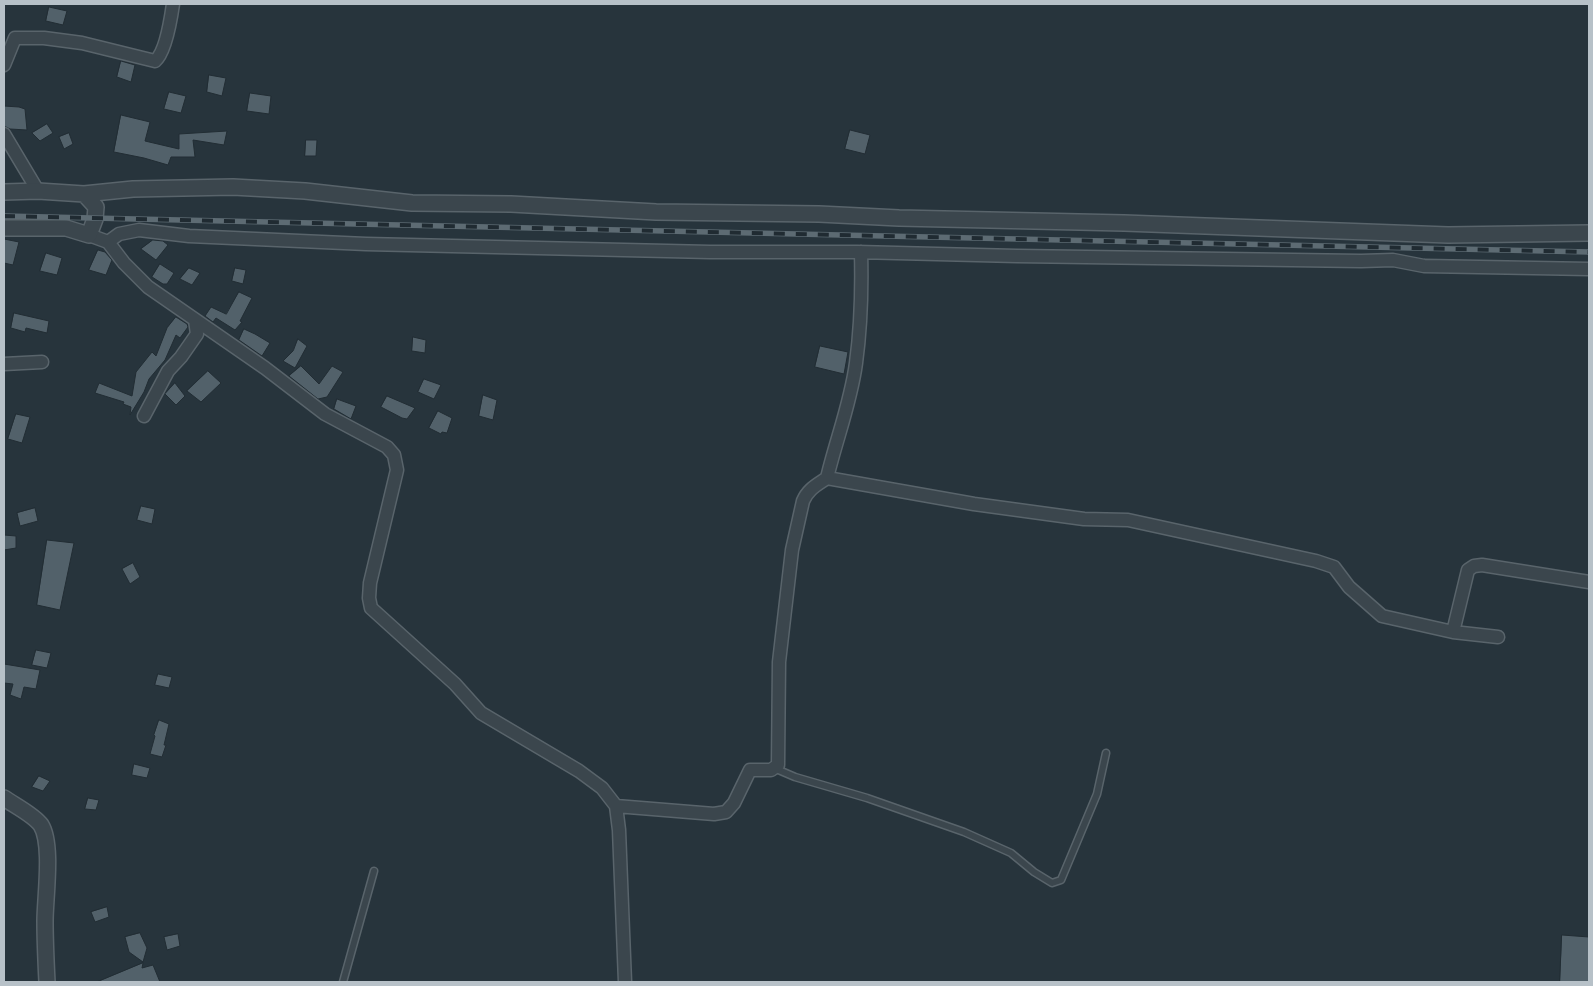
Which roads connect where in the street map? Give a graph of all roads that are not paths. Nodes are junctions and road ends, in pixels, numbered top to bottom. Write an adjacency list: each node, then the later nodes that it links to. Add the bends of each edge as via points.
1 (173, 4): 2 (street, via 160,57 155,61 82,43 15,38)
2 (4, 65)
3 (4, 134): 4 (street)
4 (38, 191): 5 (street); 6 (street)
5 (4, 192)
6 (84, 194): 8 (street, via 133,189 233,187 412,203 511,204 656,212 1142,223 1448,235); 9 (street, via 96,207)
7 (4, 228): 9 (street, via 66,228)
8 (1589, 233)
9 (89, 235): 10 (street)
10 (108, 242): 11 (street, via 119,234 139,230 190,236 366,244); 13 (street, via 148,287)
11 (861, 252): 12 (street, via 1393,260 1424,266); 17 (street, via 856,364)
12 (1589, 269)
13 (196, 320): 16 (street, via 197,334 168,371); 24 (street, via 325,414 387,447 394,455 397,470 370,583 371,608 455,684 481,713 579,771 602,788)
14 (42, 362): 15 (street)
15 (4, 364)
16 (144, 416)
17 (827, 478): 19 (street, via 974,504 1084,519 1128,520 1316,561 1334,567 1349,587 1382,616); 22 (street, via 806,494 792,550 779,662 778,765)
18 (1589, 582): 19 (street, via 1474,566 1468,570)
19 (1454, 632): 20 (street)
20 (1498, 637)
21 (1106, 753): 22 (lane, via 1097,794 1061,880 1052,883 1011,853 964,832)
22 (774, 768): 24 (street, via 750,770 726,812 714,814)
23 (4, 798): 26 (street, via 41,825 46,840)
24 (616, 806): 28 (street)
25 (374, 871): 27 (lane)
26 (47, 982)
27 (343, 982)
28 (625, 982)

